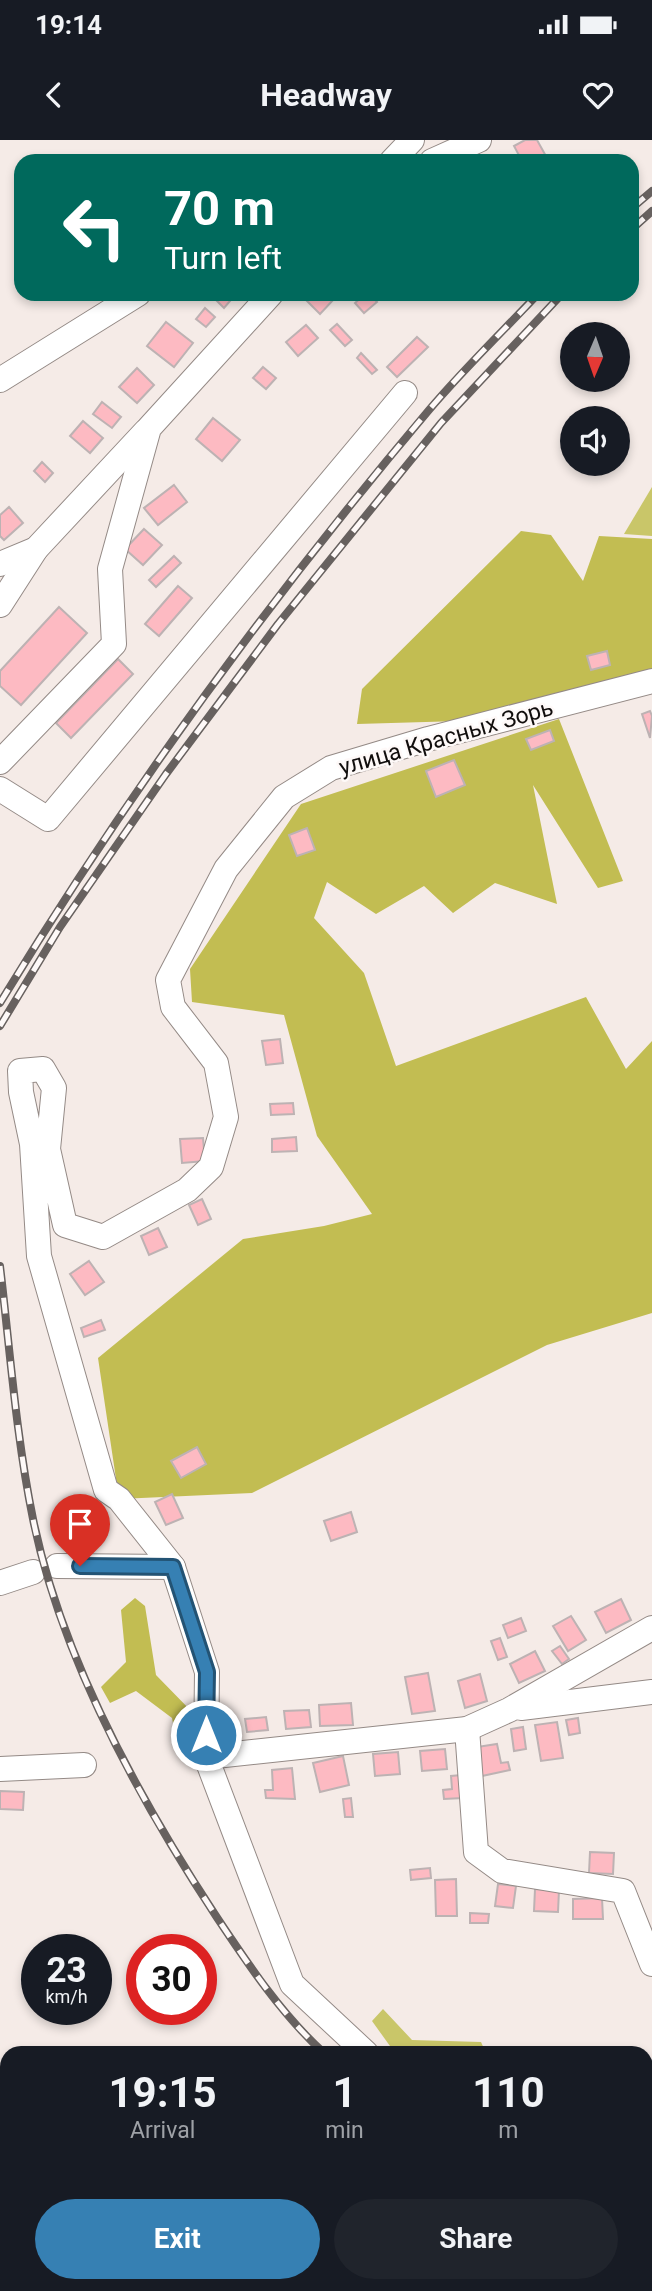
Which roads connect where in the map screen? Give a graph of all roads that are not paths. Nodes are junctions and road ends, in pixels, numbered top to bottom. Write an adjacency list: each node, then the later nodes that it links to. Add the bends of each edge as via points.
1 (412, 140): 3 (street)
2 (479, 140): 4 (street)
3 (399, 154)
4 (448, 154)
5 (127, 301): 7 (street)
6 (265, 301): 9 (street)
7 (0, 380)
8 (405, 393): 15 (street, via 48,819)
9 (149, 428): 10 (street); 14 (street, via 110,569 114,643)
10 (36, 549): 11 (street); 12 (street)
11 (0, 564)
12 (0, 604)
13 (652, 681): 16 (street, улица Красных Зорь, via 331,768 284,797 226,869 168,981 173,1007 216,1063 226,1117 211,1167 187,1189 103,1237 65,1225 48,1149 54,1088 43,1069 20,1070 32,1144 38,1256 106,1490)
14 (0, 762)
15 (0, 789)
16 (173, 1567): 17 (street, via 45,1569); 22 (street, via 207,1672)
17 (0, 1583)
18 (652, 1628): 20 (street)
19 (652, 1692): 20 (street)
20 (509, 1710): 21 (street)
21 (467, 1729): 22 (street); 25 (street, via 475,1852 502,1871 624,1891)
22 (206, 1757): 26 (street, via 292,1984)
23 (84, 1765): 24 (street)
24 (0, 1769)
25 (652, 1964)
26 (358, 2046)

